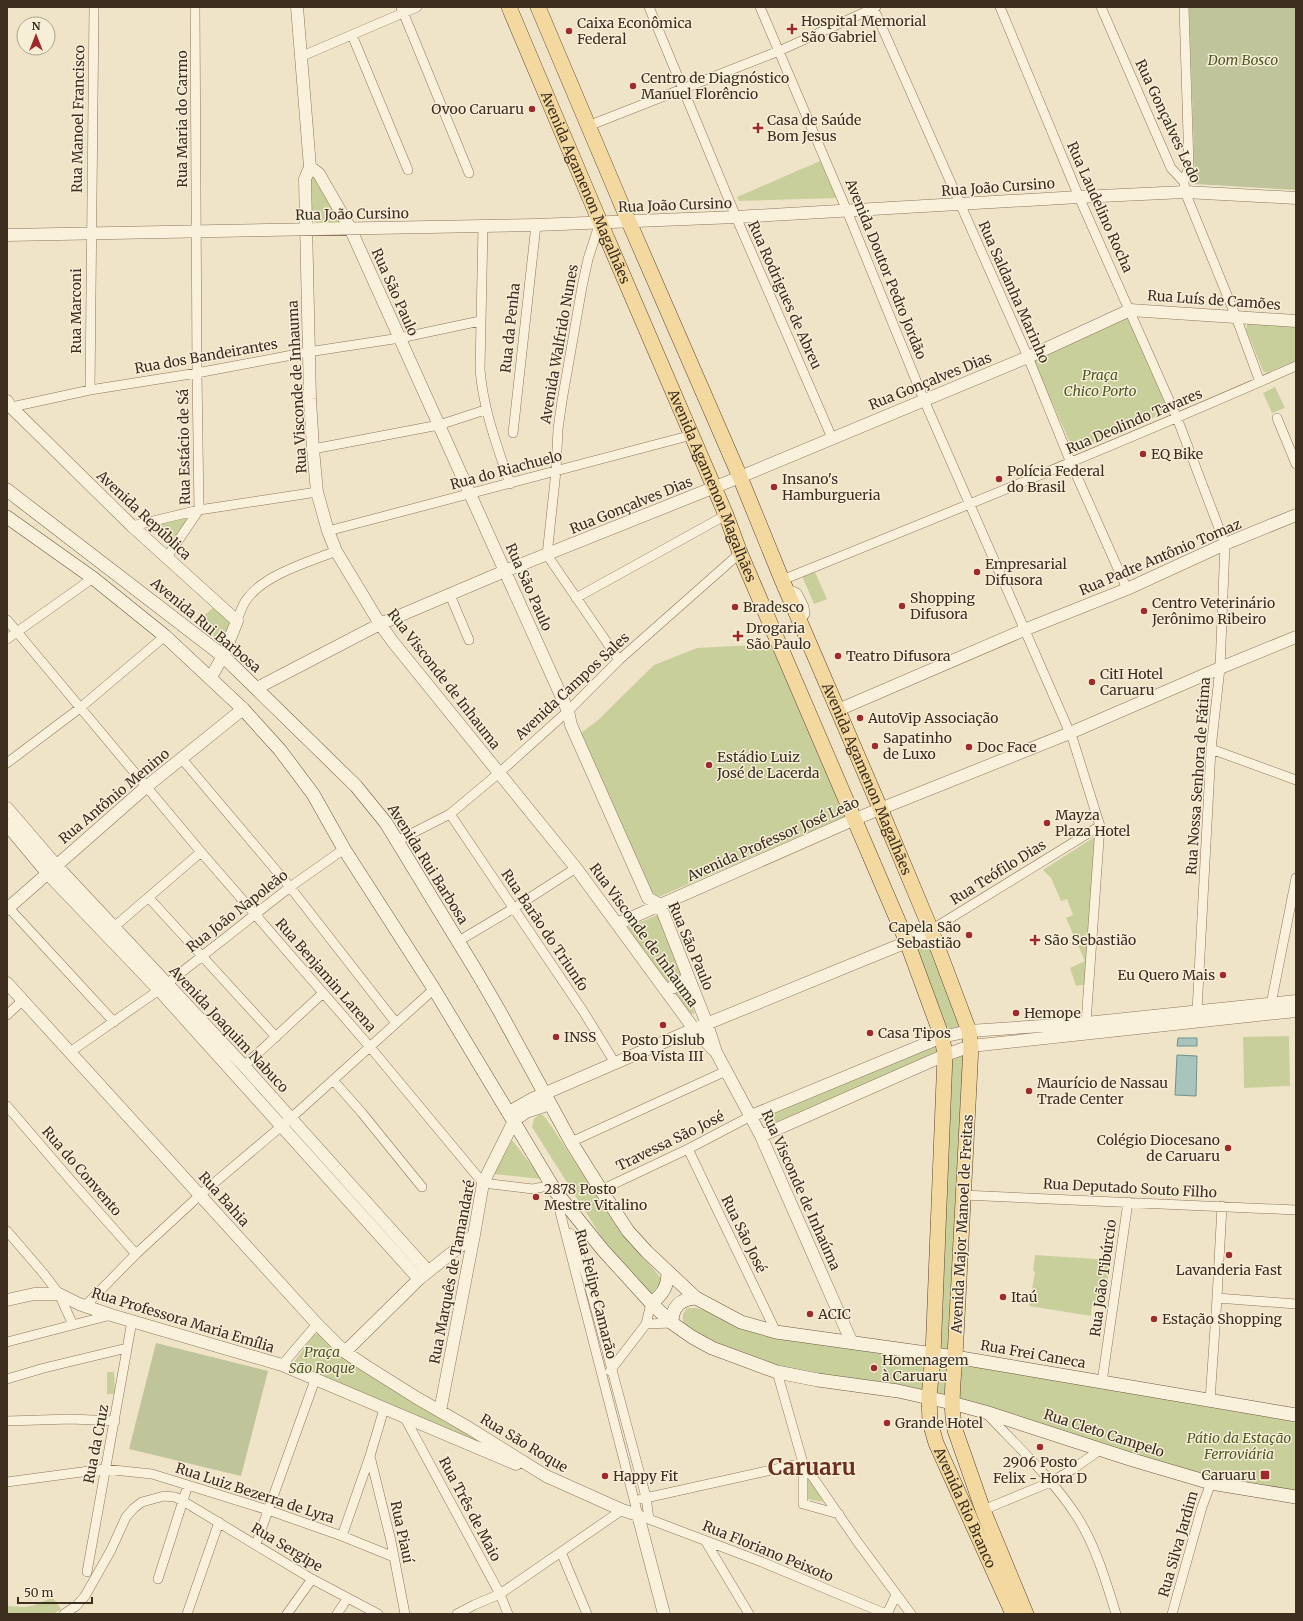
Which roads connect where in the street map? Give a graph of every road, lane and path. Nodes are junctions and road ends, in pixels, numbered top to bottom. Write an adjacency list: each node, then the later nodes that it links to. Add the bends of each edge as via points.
1 (94, 7): 35 (street, Rua Manoel Francisco)
2 (196, 7): 34 (street, Rua Maria do Carmo)
3 (297, 7): 16 (street, Rua Visconde de Inhauma)
4 (416, 7): 13 (street)
5 (509, 7): 28 (main road, Avenida Agamenon Magalhães)
6 (538, 7): 18 (main road, Avenida Agamenon Magalhães)
7 (649, 7): 17 (street, Rua Rodrigues de Abreu)
8 (760, 7): 15 (street, Avenida Doutor Pedro Jordão)
9 (874, 7): 15 (street); 25 (street, Rua Saldanha Marinho)
10 (1000, 7): 23 (street, Rua Laudelino Rocha)
11 (1101, 7): 22 (street, Rua Gonçalves Ledo, via 1172,168)
12 (1184, 7): 22 (street, via 1189,166)
13 (402, 10): 14 (street); 21 (street)
14 (352, 35): 16 (street); 20 (street)
15 (779, 51): 17 (street); 26 (street, Avenida Doutor Pedro Jordão)
16 (300, 57): 19 (street, Rua Visconde de Inhauma)
17 (683, 89): 18 (street); 27 (street, Rua Rodrigues de Abreu)
18 (588, 126): 29 (main road, Avenida Agamenon Magalhães)
19 (310, 167): 32 (street, Rua São Paulo, via 319,174); 33 (street, Rua Visconde de Inhauma, via 305,179)
20 (408, 170)
21 (469, 173)
22 (1184, 187): 23 (street, Rua João Cursino); 24 (street, Rua João Cursino); 38 (street, Rua Gonçalves Ledo)
23 (1079, 197): 25 (street, Rua João Cursino); 37 (street, Rua Laudelino Rocha)
24 (1296, 198)
25 (960, 204): 26 (street, Rua João Cursino); 43 (street, Rua Saldanha Marinho)
26 (847, 211): 27 (street, Rua João Cursino); 48 (street, Avenida Doutor Pedro Jordão)
27 (736, 217): 29 (street, Rua João Cursino); 56 (street, Rua Rodrigues de Abreu)
28 (600, 222): 29 (street, Rua João Cursino); 30 (street, Rua João Cursino); 55 (main road, Avenida Agamenon Magalhães); 60 (street, Avenida Walfrido Nunes, via 582,287 558,429)
29 (629, 222): 61 (main road, Avenida Agamenon Magalhães)
30 (536, 225): 31 (street, Rua João Cursino); 54 (street, Rua da Penha)
31 (483, 227): 32 (street, Rua João Cursino); 39 (street)
32 (350, 228): 33 (street, Rua João Cursino); 41 (street, Rua São Paulo)
33 (306, 229): 34 (street, Rua João Cursino); 42 (street, Rua Visconde de Inhauma)
34 (196, 230): 35 (street, Rua João Cursino); 45 (street, Rua Estácio de Sá)
35 (91, 232): 36 (street, Rua João Cursino); 47 (street, Rua Marconi)
36 (7, 234)
37 (1130, 310): 38 (street, Rua Luís de Camões); 43 (street, Rua Gonçalves Dias); 51 (street, Rua Laudelino Rocha)
38 (1236, 317): 40 (street, Rua Luís de Camões); 46 (street, Rua Gonçalves Ledo)
39 (480, 321): 41 (street, Rua dos Bandeirantes); 50 (street, via 481,388)
40 (1296, 321)
41 (400, 338): 42 (street, Rua dos Bandeirantes); 53 (street, Rua São Paulo)
42 (308, 352): 45 (street, Rua dos Bandeirantes); 57 (street, Rua Visconde de Inhauma)
43 (1028, 357): 48 (street, Rua Gonçalves Dias); 58 (street, Rua Saldanha Marinho)
44 (1296, 366): 46 (street, Rua Deolindo Tavares)
45 (197, 373): 47 (street, Rua dos Bandeirantes); 68 (street, Rua Estácio de Sá)
46 (1260, 382): 51 (street, Rua Deolindo Tavares)
47 (90, 390): 49 (street, Rua dos Bandeirantes)
48 (924, 400): 56 (street, Rua Gonçalves Dias); 67 (street, Avenida Doutor Pedro Jordão)
49 (8, 405): 72 (street, Avenida República)
50 (485, 410): 53 (street); 62 (street)
51 (1177, 418): 58 (street, Rua Deolindo Tavares); 74 (street, Rua Laudelino Rocha)
52 (1277, 418): 59 (street)
53 (439, 425): 57 (street); 66 (street, Rua São Paulo)
54 (513, 434)
55 (692, 435): 60 (street, Rua do Riachuelo); 63 (main road, Avenida Agamenon Magalhães)
56 (832, 438): 61 (street, Rua Gonçalves Dias)
57 (313, 449): 65 (street, Rua Visconde de Inhauma)
58 (1071, 463): 67 (street, Rua Deolindo Tavares); 82 (street, Rua Saldanha Marinho)
59 (1296, 464)
60 (556, 471): 62 (street, Rua do Riachuelo); 77 (street, Avenida Walfrido Nunes)
61 (740, 477): 63 (street, Rua Gonçalves Dias); 81 (main road, Avenida Agamenon Magalhães)
62 (510, 484): 66 (street, Rua do Riachuelo)
63 (714, 487): 69 (main road, Avenida Agamenon Magalhães); 77 (street, Rua Gonçalves Dias)
64 (7, 490): 94 (main road, Avenida Rui Barbosa)
65 (317, 492): 68 (street); 73 (street, Rua Visconde de Inhauma)
66 (470, 494): 73 (street, Rua do Riachuelo); 79 (street, Rua São Paulo)
67 (971, 504): 81 (street, Rua Deolindo Tavares); 88 (street, Avenida Doutor Pedro Jordão)
68 (199, 510): 72 (street); 78 (street, Rua Estácio de Sá)
69 (726, 515): 76 (main road, Avenida Agamenon Magalhães); 84 (street)
70 (1296, 515): 74 (street, Rua Padre Antônio Tomaz)
71 (7, 517): 80 (main road)
72 (132, 526): 78 (street, Avenida República)
73 (328, 532): 75 (street, Rua Visconde de Inhauma)
74 (1225, 544): 82 (street, Rua Padre Antônio Tomaz); 96 (street, Rua Nossa Senhora de Fátima)
75 (336, 551): 86 (street, via 263,584 248,598); 87 (street, Rua Visconde de Inhauma)
76 (740, 553): 95 (street, Avenida Campos Sales); 113 (main road, Avenida Agamenon Magalhães)
77 (547, 555): 79 (street, Rua Gonçalves Dias); 84 (street)
78 (168, 557): 86 (street, Avenida República)
79 (505, 571): 83 (street, Rua Gonçalves Dias); 102 (street, Rua São Paulo)
80 (93, 578): 89 (street); 90 (main road)
81 (784, 584): 101 (main road, Avenida Agamenon Magalhães)
82 (1127, 589): 88 (street, Rua Padre Antônio Tomaz)
83 (450, 595): 87 (street, Rua Gonçalves Dias); 93 (street)
84 (576, 598): 95 (street)
85 (7, 620): 89 (street, Rua Benjamin Larena)
86 (237, 621): 94 (street)
87 (380, 624): 98 (street, Rua Gonçalves Dias); 107 (street, Rua Visconde de Inhauma)
88 (1024, 630): 101 (street, Rua Padre Antônio Tomaz); 103 (street, Avenida Doutor Pedro Jordão)
89 (17, 632): 92 (street); 99 (street, Rua Benjamin Larena)
90 (165, 636): 97 (main road); 99 (street)
91 (1296, 637): 96 (street, Avenida Professor José Leão)
92 (7, 640)
93 (469, 640)
94 (223, 656): 97 (street); 98 (main road, Avenida Rui Barbosa)
95 (619, 660): 102 (street, Avenida Campos Sales)
96 (1220, 668): 103 (street, Avenida Professor José Leão); 104 (street, Rua Nossa Senhora de Fátima)
97 (211, 677): 100 (main road)
98 (257, 688): 116 (main road, Avenida Rui Barbosa, via 356,786)
99 (80, 708): 106 (street); 109 (street, Rua Benjamin Larena)
100 (243, 709): 105 (street, Rua Antônio Menino); 117 (main road, via 280,750 313,794)
101 (838, 710): 111 (main road, Avenida Agamenon Magalhães)
102 (568, 712): 107 (street, Avenida Campos Sales); 124 (street, Rua São Paulo, via 571,725 648,898)
103 (1070, 733): 111 (street, Avenida Professor José Leão); 115 (street, Avenida Doutor Pedro Jordão)
104 (1211, 749): 108 (street); 143 (street, Rua Nossa Senhora de Fátima)
105 (182, 759): 109 (street, Rua Antônio Menino); 122 (street)
106 (7, 763)
107 (499, 773): 112 (street, Avenida Campos Sales); 119 (street, Rua Visconde de Inhauma)
108 (1296, 780)
109 (146, 787): 118 (street, Rua Benjamin Larena); 120 (street, Rua Antônio Menino)
110 (7, 808): 120 (street, Avenida Joaquim Nabuco)
111 (880, 808): 113 (street, Avenida Professor José Leão); 130 (main road, Avenida Agamenon Magalhães)
112 (450, 814): 116 (street, Avenida Campos Sales); 126 (street, Rua Barão do Triunfo)
113 (855, 819): 124 (street, Avenida Professor José Leão); 132 (main road, Avenida Agamenon Magalhães)
114 (7, 825): 120 (street, Avenida Joaquim Nabuco)
115 (1100, 826): 130 (street, Rua Teófilo Dias); 148 (street, Avenida Doutor Pedro Jordão)
116 (397, 841): 131 (main road, Avenida Rui Barbosa)
117 (344, 849): 122 (street, Rua João Napoleão); 137 (main road)
118 (201, 852): 123 (street); 127 (street, Rua Benjamin Larena)
119 (576, 868): 126 (street); 128 (street, Rua Visconde de Inhauma)
120 (52, 869): 125 (street, Rua Antônio Menino); 129 (street, Avenida Joaquim Nabuco); 136 (street, Avenida Joaquim Nabuco)
121 (1296, 878): 142 (street)
122 (290, 887): 127 (street, Rua João Napoleão); 147 (street)
123 (149, 898): 129 (street); 133 (street)
124 (660, 905): 128 (street, Avenida Professor José Leão); 134 (street, Rua São Paulo)
125 (8, 908): 146 (street)
126 (514, 908): 131 (street); 159 (street, Rua Barão do Triunfo)
127 (256, 915): 133 (street, Rua João Napoleão); 139 (street, Rua Benjamin Larena)
128 (617, 924): 138 (street, Rua Visconde de Inhauma)
129 (114, 927): 136 (street, Avenida Joaquim Nabuco)
130 (932, 930): 132 (street); 151 (main road, Avenida Agamenon Magalhães)
131 (457, 942): 163 (main road, Avenida Rui Barbosa, via 500,1012)
132 (908, 942): 149 (street); 153 (main road, Avenida Agamenon Magalhães)
133 (202, 956): 136 (street, Rua João Napoleão); 152 (street)
134 (688, 976): 138 (street, via 680,985); 149 (street, Rua São Paulo)
135 (7, 983): 140 (street, Rua Bahia)
136 (163, 987): 146 (street, Rua João Napoleão); 160 (street, Avenida Joaquim Nabuco); 167 (street, Avenida Joaquim Nabuco)
137 (434, 989): 147 (street); 165 (main road)
138 (666, 990): 150 (street, Rua Visconde de Inhauma)
139 (323, 993): 152 (street); 155 (street, Rua Benjamin Larena)
140 (23, 1000): 145 (street); 156 (street, Rua Bahia)
141 (1296, 1001): 142 (street)
142 (1271, 1004): 143 (street)
143 (1197, 1011): 148 (street)
144 (1296, 1012): 154 (street)
145 (7, 1015)
146 (114, 1022): 156 (street, Rua João Napoleão)
147 (396, 1023): 155 (street)
148 (1086, 1023): 151 (street)
149 (707, 1024): 150 (street); 157 (street, Rua Visconde de Inhaúma)
150 (694, 1029): 157 (street, Rua Visconde de Inhaúma); 159 (street)
151 (969, 1031): 153 (street); 154 (main road, Avenida Agamenon Magalhães)
152 (276, 1037): 160 (street)
153 (942, 1038): 158 (main road, Avenida Agamenon Magalhães); 166 (street)
154 (971, 1046): 158 (street); 176 (main road, Avenida Major Manoel de Freitas)
155 (370, 1048): 162 (street); 171 (street, Rua Benjamin Larena)
156 (70, 1052): 175 (street, Rua Bahia)
157 (716, 1052): 161 (street, Rua Visconde de Inhaúma)
158 (945, 1054): 168 (street); 205 (main road, Avenida Major Manoel de Freitas)
159 (615, 1063): 163 (street)
160 (244, 1066): 167 (street, Avenida Joaquim Nabuco)
161 (726, 1071): 166 (street, Rua Visconde de Inhaúma); 169 (street)
162 (333, 1080): 167 (street); 172 (street)
163 (548, 1099): 165 (street, via 526,1112); 169 (main road, Avenida Rui Barbosa)
164 (7, 1106): 183 (street, Rua do Convento)
165 (512, 1116): 171 (street, Rua Marquês de Tamandaré); 173 (main road)
166 (751, 1116): 168 (street, Rua Visconde de Inhaúma); 170 (street, Travessa São José)
167 (286, 1122): 175 (street); 185 (street, Avenida Joaquim Nabuco)
168 (761, 1136): 202 (street, Rua Visconde de Inhaúma)
169 (571, 1142): 174 (main road, Avenida Rui Barbosa)
170 (688, 1149): 174 (street, Travessa São José); 200 (street, Rua São José)
171 (483, 1183): 173 (street); 182 (street, Rua Marquês de Tamandaré)
172 (422, 1187)
173 (554, 1189): 180 (street, Rua Felipe Camarão); 190 (main road, via 602,1249)
174 (601, 1190): 184 (main road, Avenida Rui Barbosa, via 628,1231)
175 (200, 1195): 183 (street); 197 (street, Rua Bahia)
176 (963, 1195): 177 (street, Rua Deputado Souto Filho); 206 (main road, Avenida Major Manoel de Freitas)
177 (1128, 1202): 178 (street, Rua Deputado Souto Filho); 213 (street, Rua João Tibúrcio)
178 (1222, 1206): 179 (street, Rua Deputado Souto Filho); 188 (street)
179 (1296, 1210)
180 (562, 1218): 208 (street, Rua Felipe Camarão, via 582,1262); 210 (street, Rua Felipe Camarão)
181 (7, 1231): 186 (street)
182 (474, 1235): 185 (street); 218 (street, Rua Marquês de Tamandaré)
183 (136, 1254): 192 (street)
184 (668, 1272): 187 (main road, Avenida Rui Barbosa); 190 (main road, via 665,1290)
185 (423, 1275): 204 (street)
186 (59, 1294): 189 (street, Rua Professora Maria Emília, via 34,1294); 192 (street, Rua Professora Maria Emília); 199 (street)
187 (696, 1298): 195 (main road, via 688,1298 675,1307); 196 (main road, Avenida Rui Barbosa)
188 (1217, 1298): 191 (street); 215 (street)
189 (7, 1300)
190 (651, 1303): 195 (main road); 198 (street)
191 (1296, 1304)
192 (84, 1306): 193 (street, Rua Professora Maria Emília)
193 (111, 1316): 194 (street, Rua Professora Maria Emília); 199 (street)
194 (132, 1321): 203 (street, Rua da Cruz); 207 (street, Rua Professora Maria Emília)
195 (672, 1322): 198 (street); 209 (main road, Rua Cleto Campelo, via 712,1348)
196 (741, 1322): 200 (main road, Rua Frei Caneca)
197 (317, 1324): 204 (street, Rua Bahia); 207 (street)
198 (646, 1324): 208 (street, Rua Felipe Camarão)
199 (73, 1325): 201 (street)
200 (776, 1332): 202 (main road, Rua Frei Caneca)
201 (7, 1342)
202 (852, 1342): 205 (main road, Rua Frei Caneca)
203 (127, 1348): 211 (street); 224 (street, Rua da Cruz)
204 (345, 1352): 218 (street, Rua Bahia, via 394,1385)
205 (933, 1355): 206 (main road, Rua Frei Caneca); 214 (main road, Avenida Major Manoel de Freitas)
206 (955, 1357): 213 (main road, Rua Frei Caneca); 216 (main road, Avenida Major Manoel de Freitas)
207 (282, 1366): 212 (street, Rua Professora Maria Emília)
208 (612, 1368): 210 (street, Rua Felipe Camarão); 235 (street, Rua Felipe Camarão)
209 (777, 1372): 214 (main road, Rua Cleto Campelo); 228 (street)
210 (603, 1377): 237 (street, Rua Felipe Camarão)
211 (7, 1379)
212 (315, 1380): 217 (street, Rua Professora Maria Emília); 239 (street)
213 (1102, 1382): 215 (main road, Rua Frei Caneca)
214 (929, 1397): 216 (main road, Rua Cleto Campelo); 269 (main road, Avenida Rio Branco, via 930,1422 936,1443)
215 (1210, 1401): 220 (main road, Rua Frei Caneca)
216 (952, 1403): 219 (main road, Rua Cleto Campelo); 241 (main road, Avenida Rio Branco, via 955,1430)
217 (384, 1409): 221 (street, Rua Professora Maria Emília); 227 (street)
218 (440, 1411): 222 (street, Rua São Roque)
219 (985, 1412): 226 (main road, Rua Cleto Campelo); 232 (street)
220 (1296, 1416)
221 (405, 1418): 225 (street, Rua Professora Maria Emília); 253 (street, Rua Três de Maio)
222 (455, 1420): 225 (street, via 455,1431); 230 (street, Rua São Roque)
223 (7, 1421): 224 (street)
224 (115, 1421): 229 (street, Rua da Cruz)
225 (446, 1435): 230 (street, Rua Professora Maria Emília)
226 (1100, 1450): 232 (street); 233 (main road, Rua Cleto Campelo)
227 (370, 1456): 245 (street); 249 (street, Rua Piauí)
228 (803, 1462): 235 (street); 242 (street); 242 (street, via 803,1504)
229 (104, 1469): 231 (street, Rua Luiz Bezerra de Lyra); 234 (street, Rua Luiz Bezerra de Lyra, via 152,1474); 250 (street, Rua da Cruz)
230 (546, 1476): 240 (street, Rua São Roque)
231 (7, 1482)
232 (1051, 1482): 241 (street); 271 (street, via 1076,1515 1088,1538)
233 (1211, 1482): 236 (main road, Rua Cleto Campelo); 272 (street, Rua Silva Jardim)
234 (188, 1485): 238 (street); 239 (street, Rua Luiz Bezerra de Lyra)
235 (646, 1497): 237 (street); 243 (street, Rua Felipe Camarão)
236 (1296, 1497)
237 (634, 1500): 243 (street, Rua Felipe Camarão)
238 (183, 1501): 244 (street, Rua Sergipe); 251 (street); 256 (street, Rua Sergipe, via 164,1496 142,1502 134,1508 126,1517 85,1596)
239 (268, 1510): 245 (street, Rua Luiz Bezerra de Lyra); 247 (street)
240 (622, 1510): 243 (street, Rua São Roque); 248 (street)
241 (983, 1510): 270 (main road, Avenida Rio Branco)
242 (839, 1514): 254 (street)
243 (644, 1517): 246 (street, Rua Floriano Peixoto); 265 (street)
244 (219, 1522): 247 (street, Rua Sergipe); 257 (street)
245 (342, 1536): 249 (street, Rua Luiz Bezerra de Lyra)
246 (706, 1542): 266 (street); 267 (street, Rua Floriano Peixoto, via 762,1562)
247 (256, 1544): 252 (street, Rua Sergipe)
248 (561, 1552): 253 (street); 264 (street)
249 (394, 1557): 261 (street, Rua Piauí)
250 (87, 1572)
251 (158, 1579)
252 (312, 1579): 255 (street, Rua Sergipe); 258 (street)
253 (500, 1594): 262 (street); 263 (street, Rua Três de Maio)
254 (896, 1595): 267 (street); 268 (street)
255 (347, 1599): 259 (street); 260 (street, Rua Sergipe)
256 (64, 1614)
257 (187, 1614)
258 (287, 1614)
259 (337, 1614)
260 (378, 1614)
261 (405, 1614)
262 (457, 1614)
263 (508, 1614)
264 (587, 1614)
265 (664, 1614)
266 (748, 1614)
267 (887, 1614)
268 (911, 1614)
269 (1013, 1614)
270 (1026, 1614)
271 (1116, 1614)
272 (1172, 1614)

